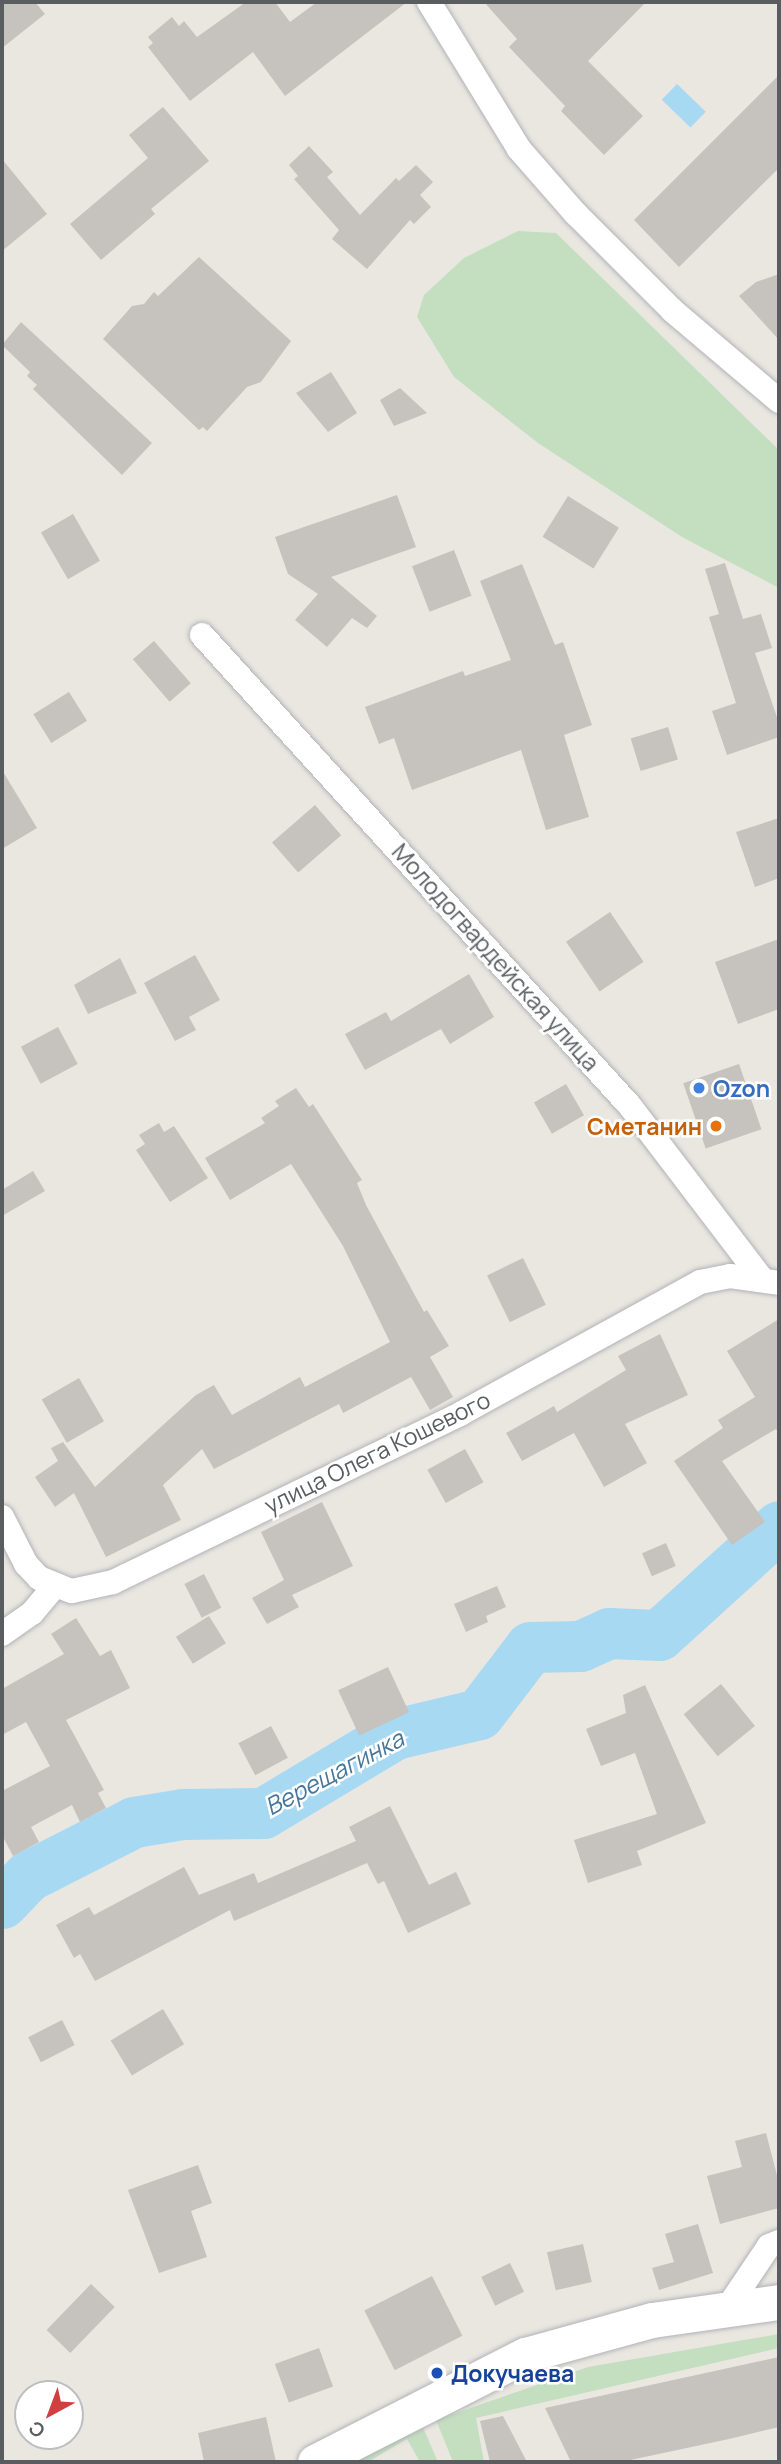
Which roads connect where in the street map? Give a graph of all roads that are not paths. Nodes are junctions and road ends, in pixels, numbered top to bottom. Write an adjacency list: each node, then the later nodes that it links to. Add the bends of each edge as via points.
1 (429, 2): 2 (street, via 519,149 576,214 673,311)
2 (779, 401)
3 (202, 635): 4 (street, Молодогвардейская улица, via 630,1106)
4 (770, 1281): 6 (street, улица Олега Кошевого, via 730,1276 700,1282 460,1414 113,1582 72,1591)
5 (2, 1517): 6 (street, via 26,1564)
6 (55, 1586): 7 (street, via 32,1613)
7 (2, 1634)
8 (779, 2242): 10 (street, via 769,2246)
9 (779, 2302): 10 (street)
10 (729, 2307): 11 (street, via 652,2320 525,2355)
11 (315, 2462)

